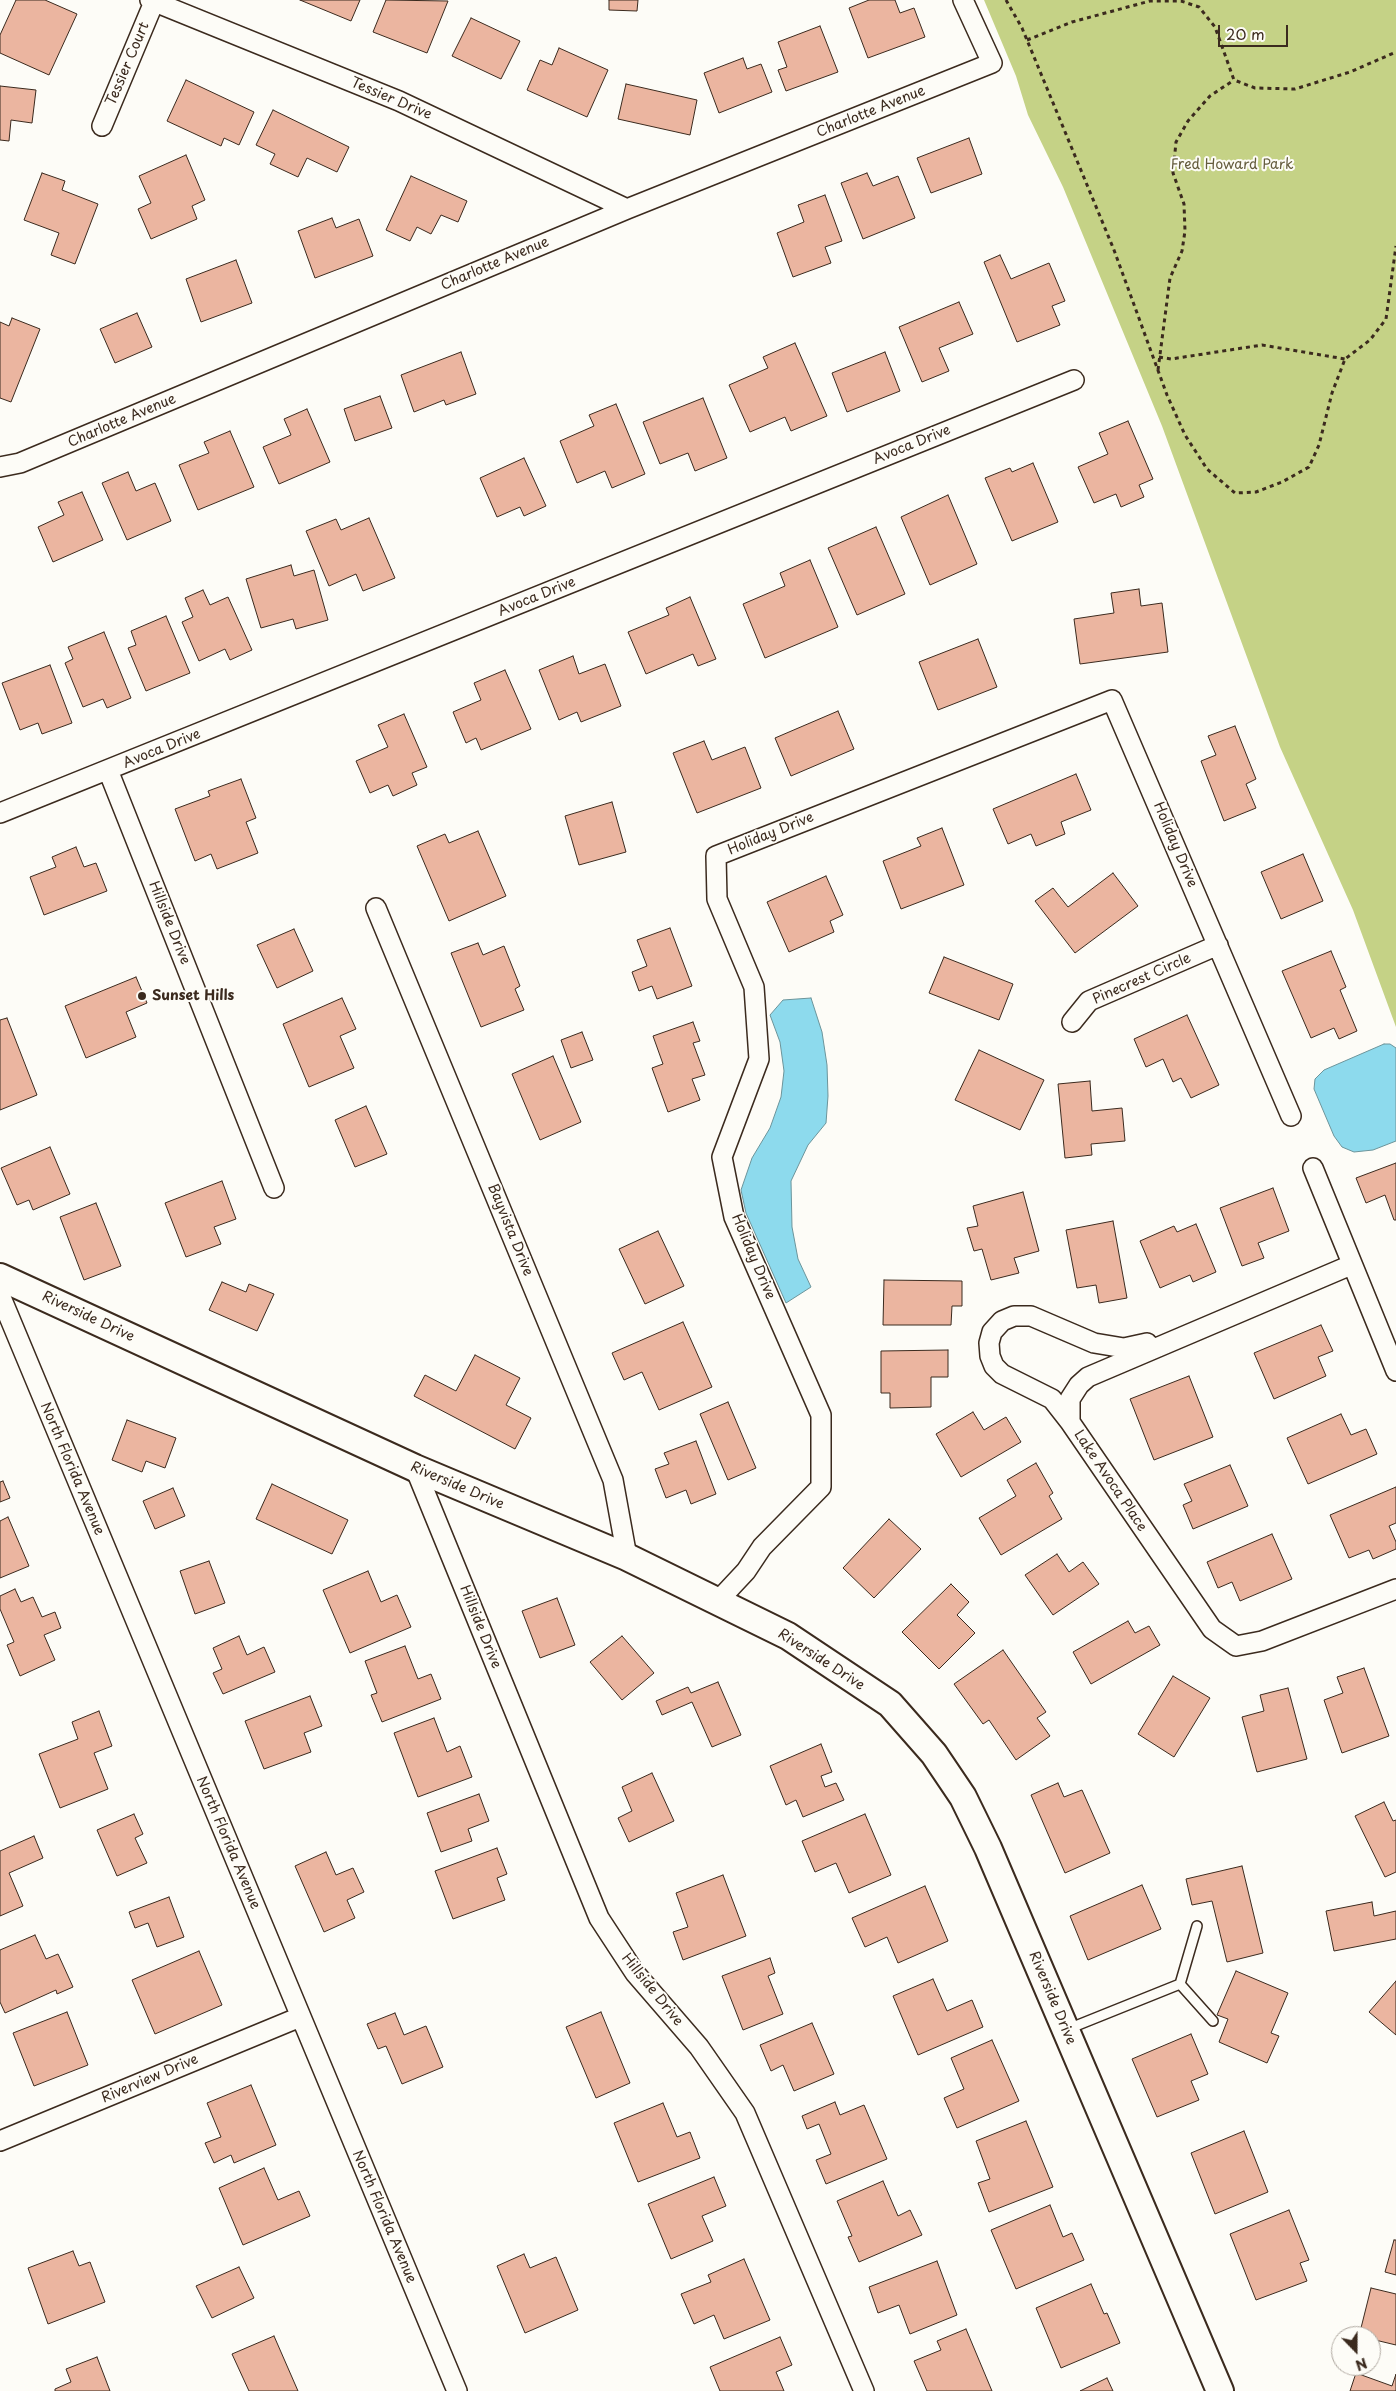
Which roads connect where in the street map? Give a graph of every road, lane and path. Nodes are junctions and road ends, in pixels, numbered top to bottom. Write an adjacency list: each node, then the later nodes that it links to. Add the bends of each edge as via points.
1 (963, 0): 9 (street, Charlotte Avenue, via 992,63)
2 (1006, 0): 5 (path)
3 (1150, 0): 5 (path, via 1072,22); 7 (path, via 1181,1 1200,6 1215,27)
4 (152, 1): 8 (street, Tessier Court); 9 (street, Tessier Drive, via 399,101)
5 (1027, 40): 13 (path, via 1114,250)
6 (1396, 52): 7 (path, via 1350,72 1295,89 1255,88)
7 (1234, 80): 11 (path, via 1210,96 1188,121 1176,142 1172,173 1184,204 1184,231 1182,251 1170,278)
8 (102, 126)
9 (627, 209): 15 (street, Charlotte Avenue, via 29,459)
10 (1396, 246): 12 (path, via 1386,319 1370,340)
11 (1159, 356): 12 (path, via 1171,359 1262,345); 13 (path)
12 (1345, 359): 13 (path, via 1332,393 1319,445 1308,467 1256,492 1235,493 1207,469 1185,435)
13 (1158, 371)
14 (1074, 380): 16 (street, Avoca Drive)
15 (0, 467)
16 (108, 770): 17 (street, Avoca Drive); 23 (street, Hillside Drive)
17 (0, 813)
18 (376, 908): 31 (street, Bayvista Drive, via 613,1480)
19 (1218, 945): 20 (street, Pinecrest Circle, via 1089,1001); 21 (street, Holiday Drive); 33 (street, Holiday Drive, via 1112,700 716,856 717,898 754,987 759,1059 722,1157 734,1217 821,1415 821,1487 762,1547 746,1571)
20 (1072, 1022)
21 (1291, 1116)
22 (1313, 1168): 24 (street)
23 (274, 1188)
24 (1351, 1265): 27 (street, Lake Avoca Place); 28 (street)
25 (0, 1277): 30 (street, Riverside Drive)
26 (0, 1294): 36 (street, North Florida Avenue)
27 (1177, 1337): 29 (street, Lake Avoca Place, via 1088,1377 1070,1398); 29 (street, via 1124,1348 1111,1347 1031,1316 1014,1316 1002,1321 992,1332 989,1343 994,1366 1002,1374 1052,1399)
28 (1396, 1371)
29 (1070, 1422): 32 (street, Lake Avoca Place, via 1212,1629 1236,1646 1262,1641)
30 (415, 1468): 31 (street, Riverside Drive); 41 (street, Hillside Drive, via 599,1918 635,1973 699,2047 745,2112)
31 (627, 1557): 33 (street, Riverside Drive)
32 (1396, 1589)
33 (717, 1602): 38 (street, Riverside Drive, via 788,1636 890,1704 934,1754 963,1797 988,1848)
34 (1197, 1926): 35 (lane)
35 (1180, 1984): 37 (lane); 38 (lane)
36 (300, 2017): 39 (street, Riverview Drive); 40 (street, North Florida Avenue)
37 (1213, 2021)
38 (1066, 2030): 42 (street, Riverside Drive)
39 (0, 2139)
40 (457, 2391)
41 (864, 2391)
42 (1220, 2391)

